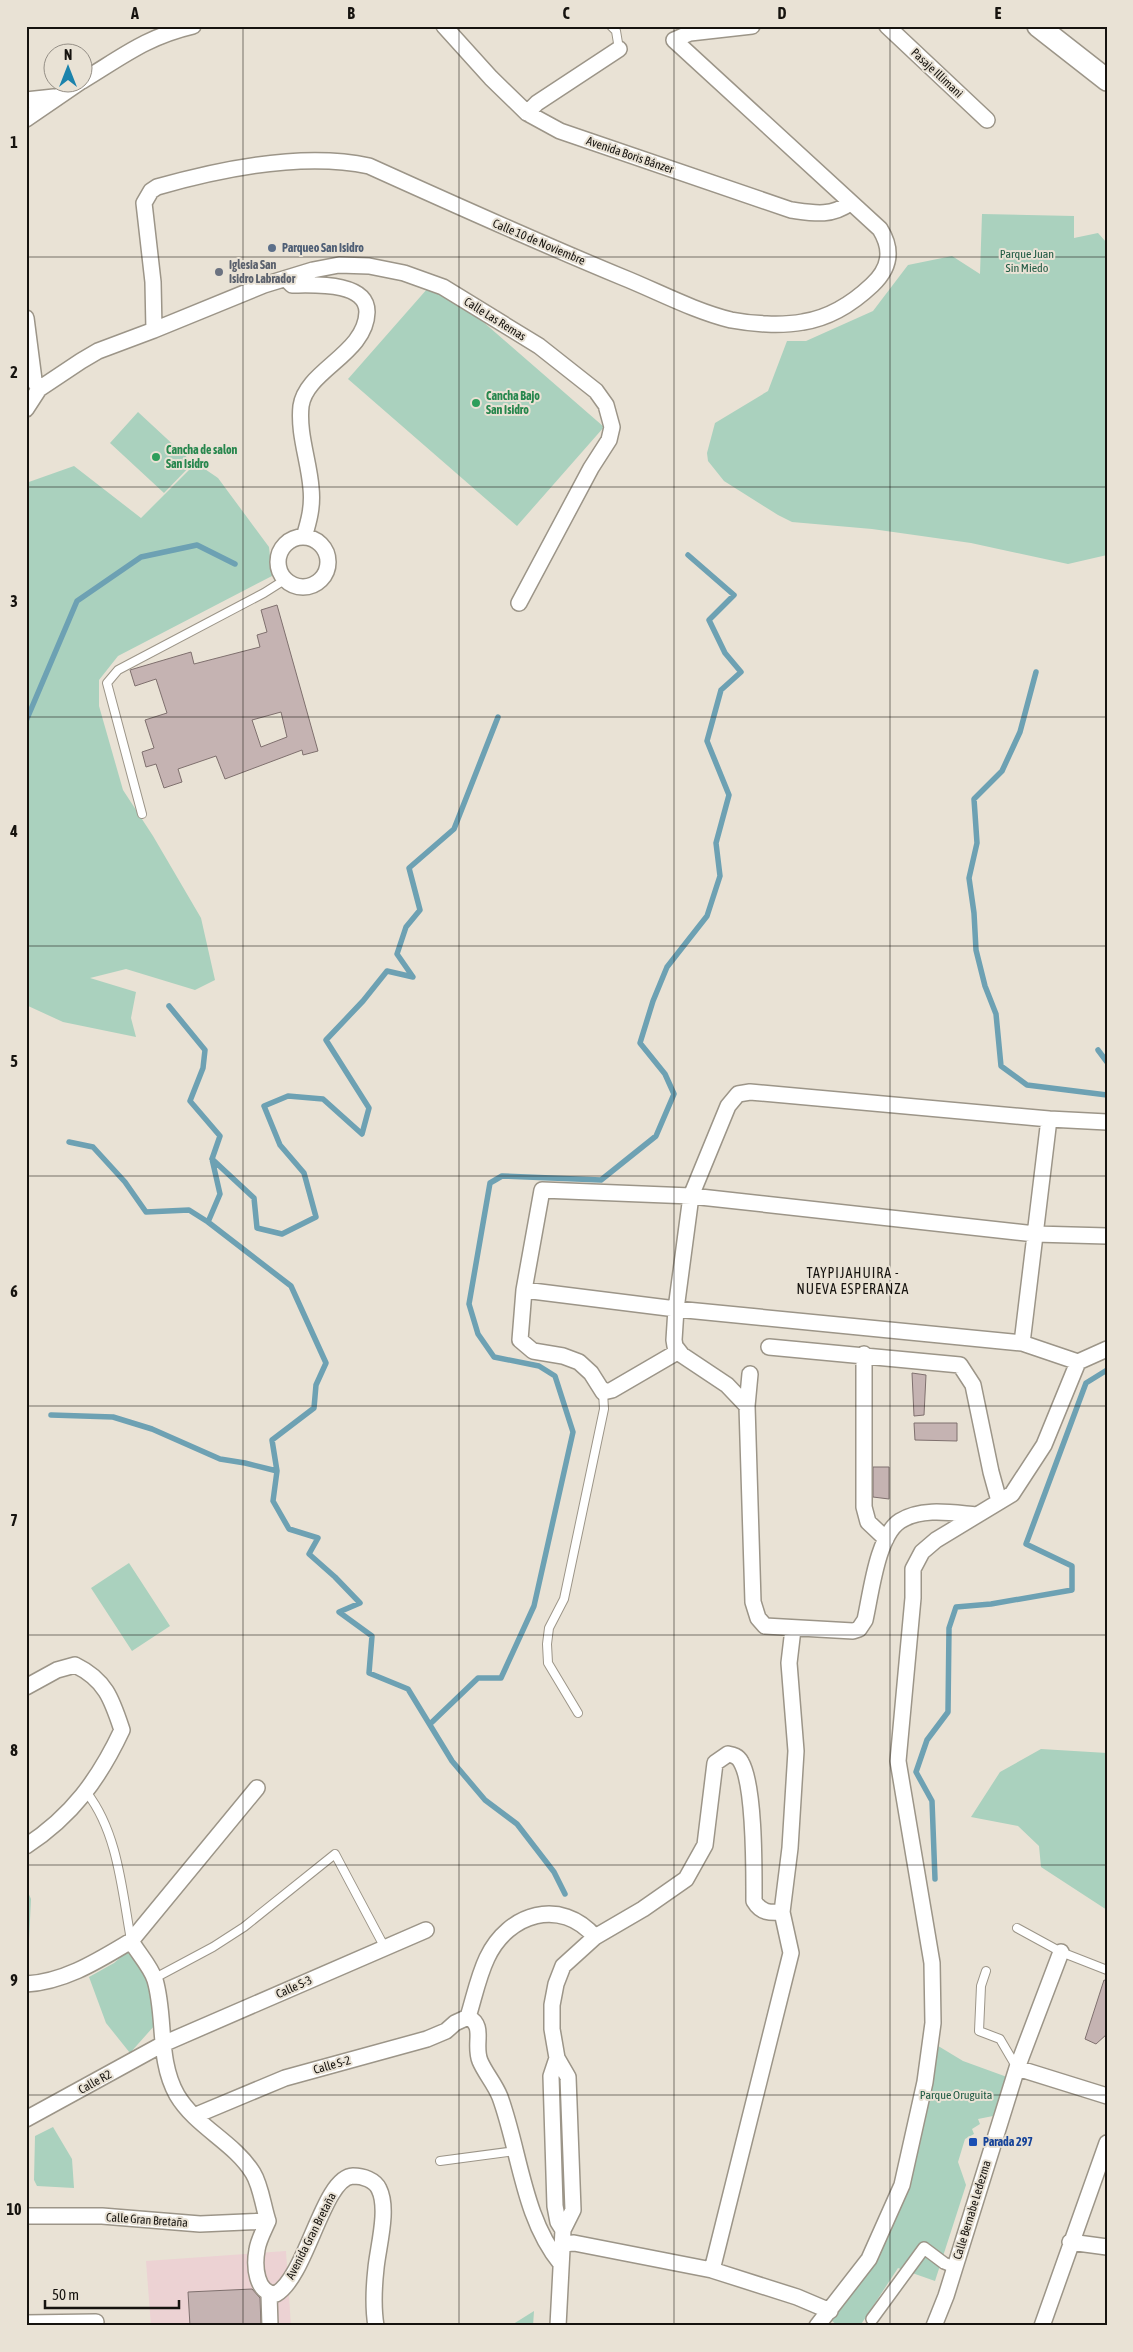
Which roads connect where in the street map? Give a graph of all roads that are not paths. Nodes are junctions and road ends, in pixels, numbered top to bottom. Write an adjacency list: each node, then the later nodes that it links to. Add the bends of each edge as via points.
1 (193, 26): 8 (street, via 140,44)
2 (444, 26): 13 (street, Avenida Boris Bánzer)
3 (611, 26): 7 (lane, via 616,31)
4 (752, 26): 16 (street, Calle 10 de Noviembre, via 690,33 674,40)
5 (887, 26): 15 (street, Pasaje Illimani)
6 (1038, 26): 9 (main road)
7 (619, 50): 13 (street, via 537,103)
8 (92, 75)
9 (1107, 80)
10 (64, 92): 11 (street)
11 (55, 97): 12 (street); 14 (street)
12 (26, 100)
13 (527, 113): 16 (street, Avenida Boris Bánzer, via 560,131 791,210 826,214)
14 (26, 119)
15 (987, 120)
16 (850, 203): 19 (street, Calle 10 de Noviembre, via 886,238 889,258 886,268 876,282 846,306 803,322 774,323 731,320 694,307 369,166 349,162 287,163 217,172 157,187 144,204 153,282)
17 (286, 279): 19 (street, Calle Las Remas); 22 (street, via 292,285 337,286 350,290 366,302 367,310 366,325 357,340 308,388 302,403 301,425 311,489 311,512); 24 (street, Calle Las Remas, via 339,265 369,266 443,286 539,346 596,391 606,405 612,427 609,440)
18 (26, 318): 20 (street, via 34,380)
19 (154, 330): 20 (street, via 98,351)
20 (39, 389): 21 (street)
21 (26, 409)
22 (304, 537): 23 (street, via 288,542 279,556 281,572); 23 (street, via 312,538 324,548 328,564 326,572 308,586 292,584)
23 (286, 579): 25 (lane, via 118,670 107,683)
24 (519, 603)
25 (142, 814)
26 (1049, 1119): 27 (street); 28 (street, via 750,1092 738,1094 728,1106); 29 (street)
27 (1107, 1122)
28 (691, 1196): 29 (street); 31 (street, via 542,1190); 32 (street)
29 (1035, 1234): 30 (street); 33 (street)
30 (1107, 1236)
31 (524, 1290): 32 (street); 40 (street, via 520,1340 533,1351 579,1362)
32 (676, 1310): 33 (street); 36 (street, via 674,1340)
33 (1022, 1344): 38 (street)
34 (769, 1347): 37 (street)
35 (1107, 1349): 38 (street)
36 (679, 1352): 40 (street); 41 (street, via 727,1384)
37 (864, 1354): 42 (street, via 960,1365 965,1370 973,1385); 44 (street, via 864,1507 868,1522)
38 (1078, 1362): 42 (street, via 1044,1446 1012,1494)
39 (750, 1374): 41 (street)
40 (603, 1392): 47 (lane, via 604,1408 564,1599 549,1628 547,1644 548,1663)
41 (747, 1406): 45 (street, via 753,1602 758,1618 765,1626)
42 (999, 1501): 43 (street)
43 (976, 1515): 44 (street, via 915,1515 899,1521); 80 (street, via 922,1552 913,1569 898,1761 932,1963 933,2022 925,2082 902,2185 869,2259)
44 (886, 1539): 45 (street, via 859,1629)
45 (793, 1629): 51 (street, via 789,1663 796,1751)
46 (26, 1687): 49 (street, via 57,1670 75,1665 102,1683 122,1730 111,1755)
47 (578, 1713)
48 (257, 1788): 55 (street)
49 (87, 1793): 50 (street, via 43,1835); 55 (lane, via 103,1816)
50 (26, 1846)
51 (782, 1912): 54 (street, via 763,1911 754,1901 752,1819 746,1776 741,1761 728,1754 715,1763 704,1846 686,1879); 78 (street, via 791,1953)
52 (1017, 1928): 57 (lane)
53 (426, 1930): 56 (street, Calle S-3)
54 (595, 1937): 62 (street, via 575,1919 556,1914 538,1914 519,1923 500,1939 487,1958); 73 (street, via 563,1966 552,2004 557,2058 551,2076 554,2206)
55 (131, 1941): 60 (street); 61 (street, via 66,1975)
56 (385, 1948): 60 (lane, via 335,1854 244,1927); 63 (street, Calle S-3)
57 (1061, 1952): 58 (lane); 64 (street, Calle Bernabe Ledezma)
58 (1107, 1970)
59 (986, 1971): 64 (lane, via 980,2031 1000,2039)
60 (155, 1978): 63 (street)
61 (26, 1984)
62 (468, 2017): 66 (street, Calle S-2, via 427,2038 285,2078); 69 (street, via 476,2021 479,2028 479,2059 500,2096)
63 (163, 2044): 66 (street, via 177,2094); 67 (street, Calle R2)
64 (1017, 2068): 65 (street); 77 (street, Calle Bernabe Ledezma)
65 (1107, 2096)
66 (194, 2116): 72 (street, via 239,2155 254,2175)
67 (26, 2119)
68 (1107, 2143): 74 (street)
69 (515, 2152): 70 (lane); 76 (street, via 542,2238)
70 (440, 2161)
71 (26, 2216): 72 (street, Calle Gran Bretaña, via 102,2216 200,2224)
72 (268, 2221): 79 (street, via 257,2250 260,2287)
73 (563, 2237): 76 (street); 78 (street, via 574,2243)
74 (1070, 2242): 75 (street); 89 (street)
75 (1107, 2248)
76 (561, 2264): 86 (street)
77 (954, 2267): 81 (street, via 924,2248); 88 (street, Calle Bernabe Ledezma)
78 (712, 2270): 80 (street)
79 (269, 2294): 84 (street); 85 (street, Avenida Gran Bretaña, via 280,2291 292,2278 336,2188 350,2176 361,2176 379,2188 383,2199 375,2271)
80 (830, 2311): 87 (street)
81 (872, 2319)
82 (96, 2322): 83 (street)
83 (26, 2323)
84 (270, 2326)
85 (376, 2326)
86 (558, 2326)
87 (817, 2326)
88 (934, 2326)
89 (1042, 2326)

